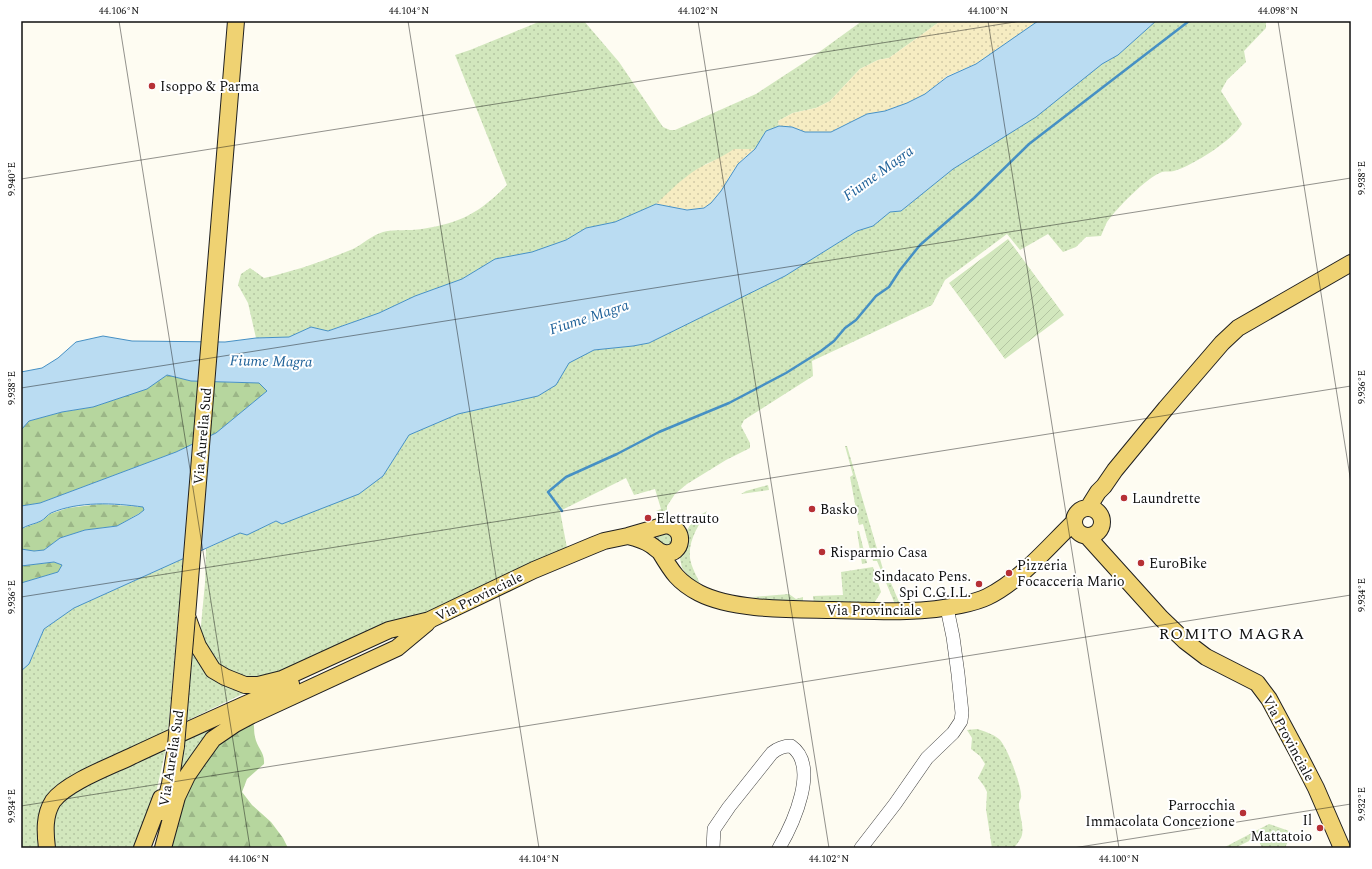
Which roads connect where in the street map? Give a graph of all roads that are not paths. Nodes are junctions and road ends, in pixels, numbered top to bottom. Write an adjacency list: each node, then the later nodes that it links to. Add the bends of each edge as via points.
1 (236, 21): 9 (main road, Via Aurelia Sud)
2 (1351, 263): 3 (main road, via 1238,328 1222,343 1115,470 1104,486)
3 (1094, 510): 5 (main road, via 1102,522); 5 (main road, Via Provinciale, via 1084,508 1078,512)
4 (659, 527): 6 (main road, Via Provinciale); 7 (main road, via 652,539); 7 (main road, Via Provinciale, via 670,526 680,534 680,543)
5 (1084, 530): 8 (main road, Via Provinciale, via 1056,540 1028,568 998,591 980,600); 20 (main road, Via Provinciale, via 1184,641 1206,657 1257,683 1269,699 1302,760)
6 (628, 536): 7 (main road); 10 (main road, Via Provinciale, via 604,541 534,570)
7 (664, 550): 8 (main road, Via Provinciale, via 674,575 680,581 699,593 719,600 780,608 912,612)
8 (947, 608): 19 (street, via 958,674 961,721 953,733 927,758)
9 (188, 616): 11 (main road, via 198,646 213,670 245,685 258,685 282,679); 12 (main road, Via Aurelia Sud, bridge)
10 (430, 620): 11 (main road, via 389,630); 16 (main road, via 397,648 250,716 213,740 187,776 177,797)
11 (334, 659): 13 (main road, via 63,791 53,801 48,813 45,826)
12 (170, 784): 14 (main road, via 162,797); 15 (main road, Via Aurelia Sud)
13 (48, 848)
14 (142, 848)
15 (153, 848)
16 (163, 848)
17 (713, 848): 18 (street, via 714,829 729,807 772,753 782,746 791,746 801,757 804,779 793,821)
18 (779, 848)
19 (861, 848)
20 (1342, 848)

